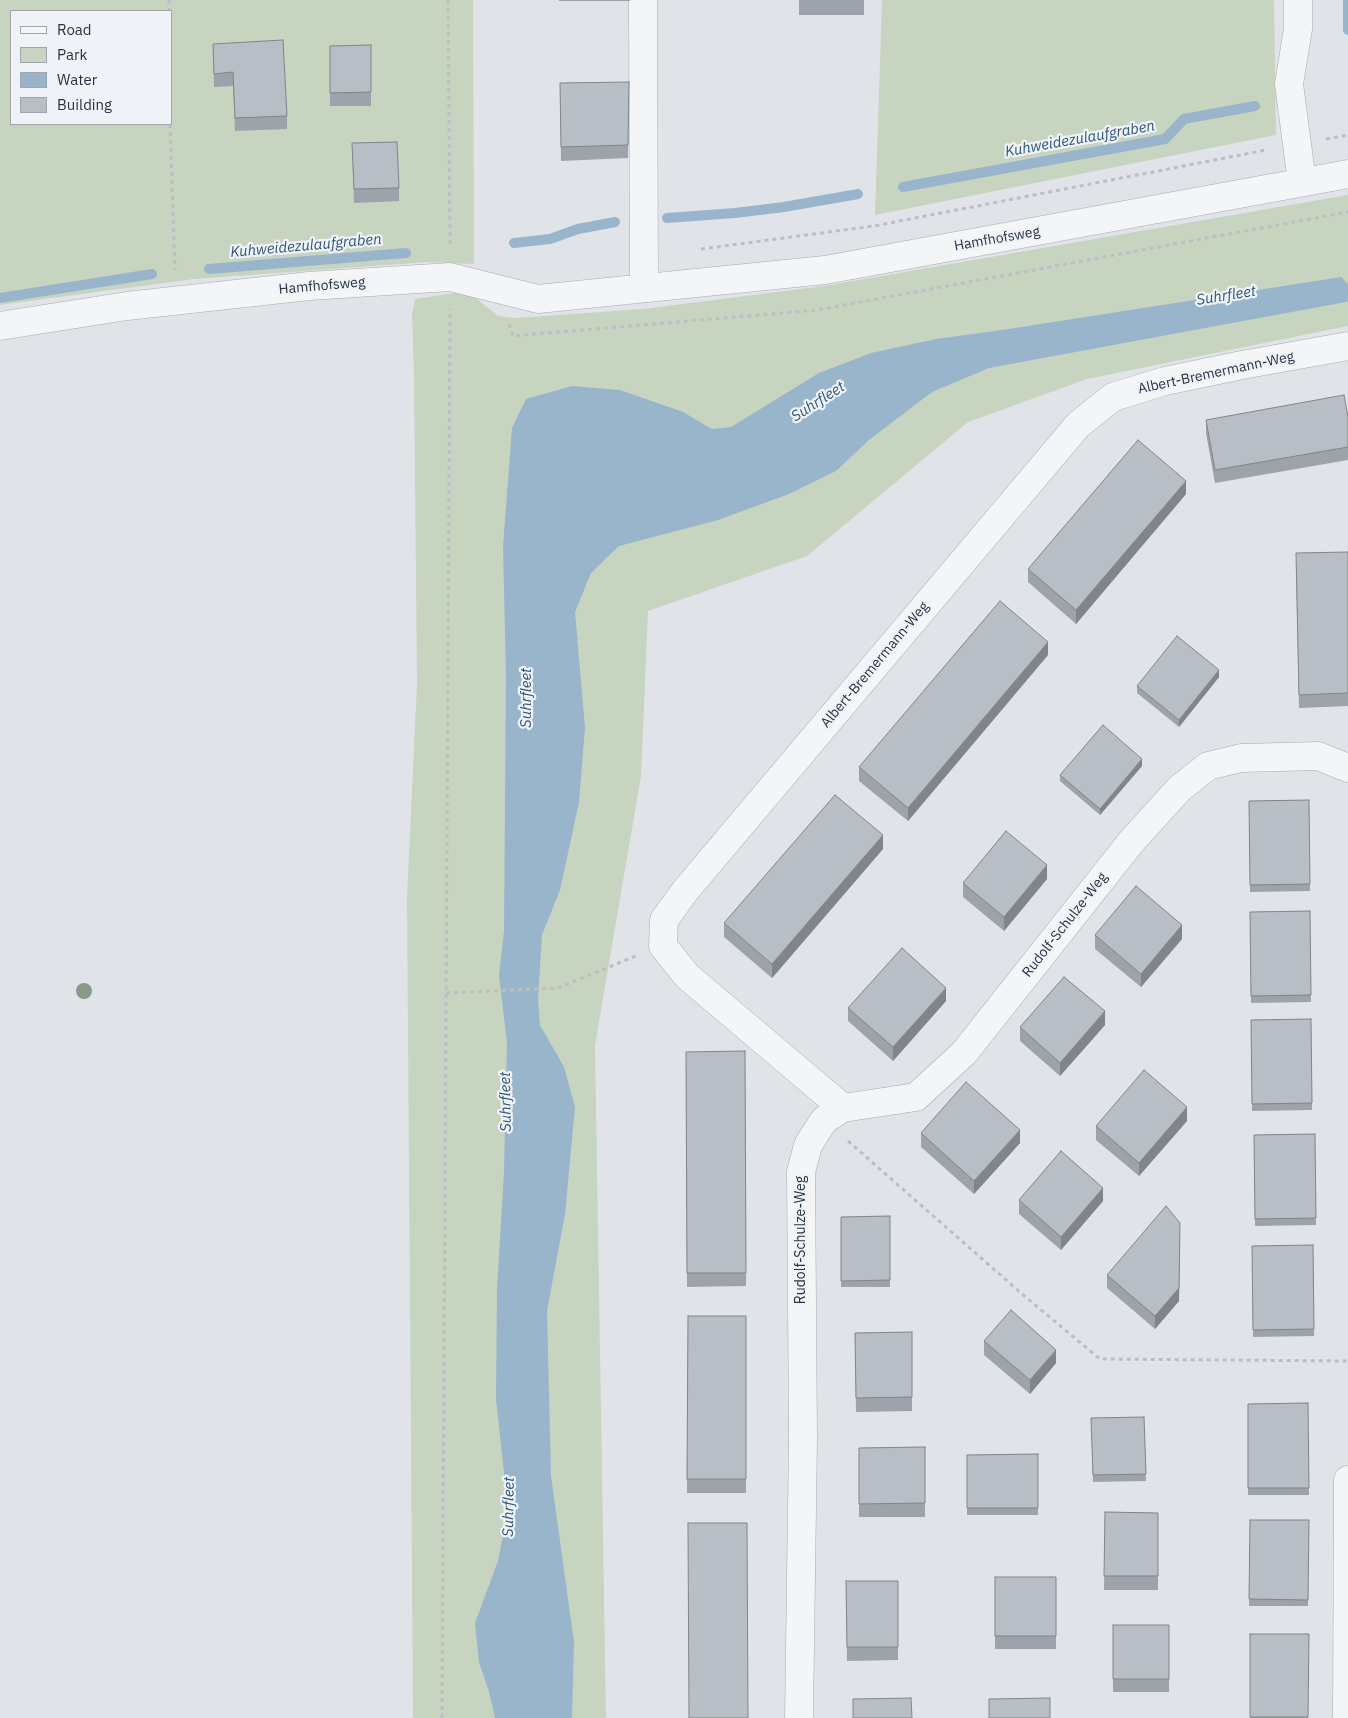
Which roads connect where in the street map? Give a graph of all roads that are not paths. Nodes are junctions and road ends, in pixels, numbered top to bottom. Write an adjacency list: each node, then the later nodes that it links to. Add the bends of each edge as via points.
1 (643, 0): 5 (street)
2 (1298, 0): 4 (street, via 1298,29 1289,84)
3 (1348, 174): 4 (street, Hamfhofsweg)
4 (1302, 182): 5 (street, Hamfhofsweg, via 825,270)
5 (644, 288): 6 (street, Hamfhofsweg, via 538,299 450,278 310,286 127,306)
6 (0, 326)
7 (1348, 346): 9 (street, Albert-Bremermann-Weg, via 1165,381 1113,397 1078,425 664,920 663,946 687,976)
8 (1348, 768): 9 (street, Rudolf-Schulze-Weg, via 1318,756 1241,758 1208,766 1179,789 1131,842 964,1053 916,1097)
9 (834, 1114): 11 (street, Rudolf-Schulze-Weg, via 808,1145 801,1172 803,1438)
10 (1348, 1480): 12 (street)
11 (799, 1718)
12 (1347, 1718)

